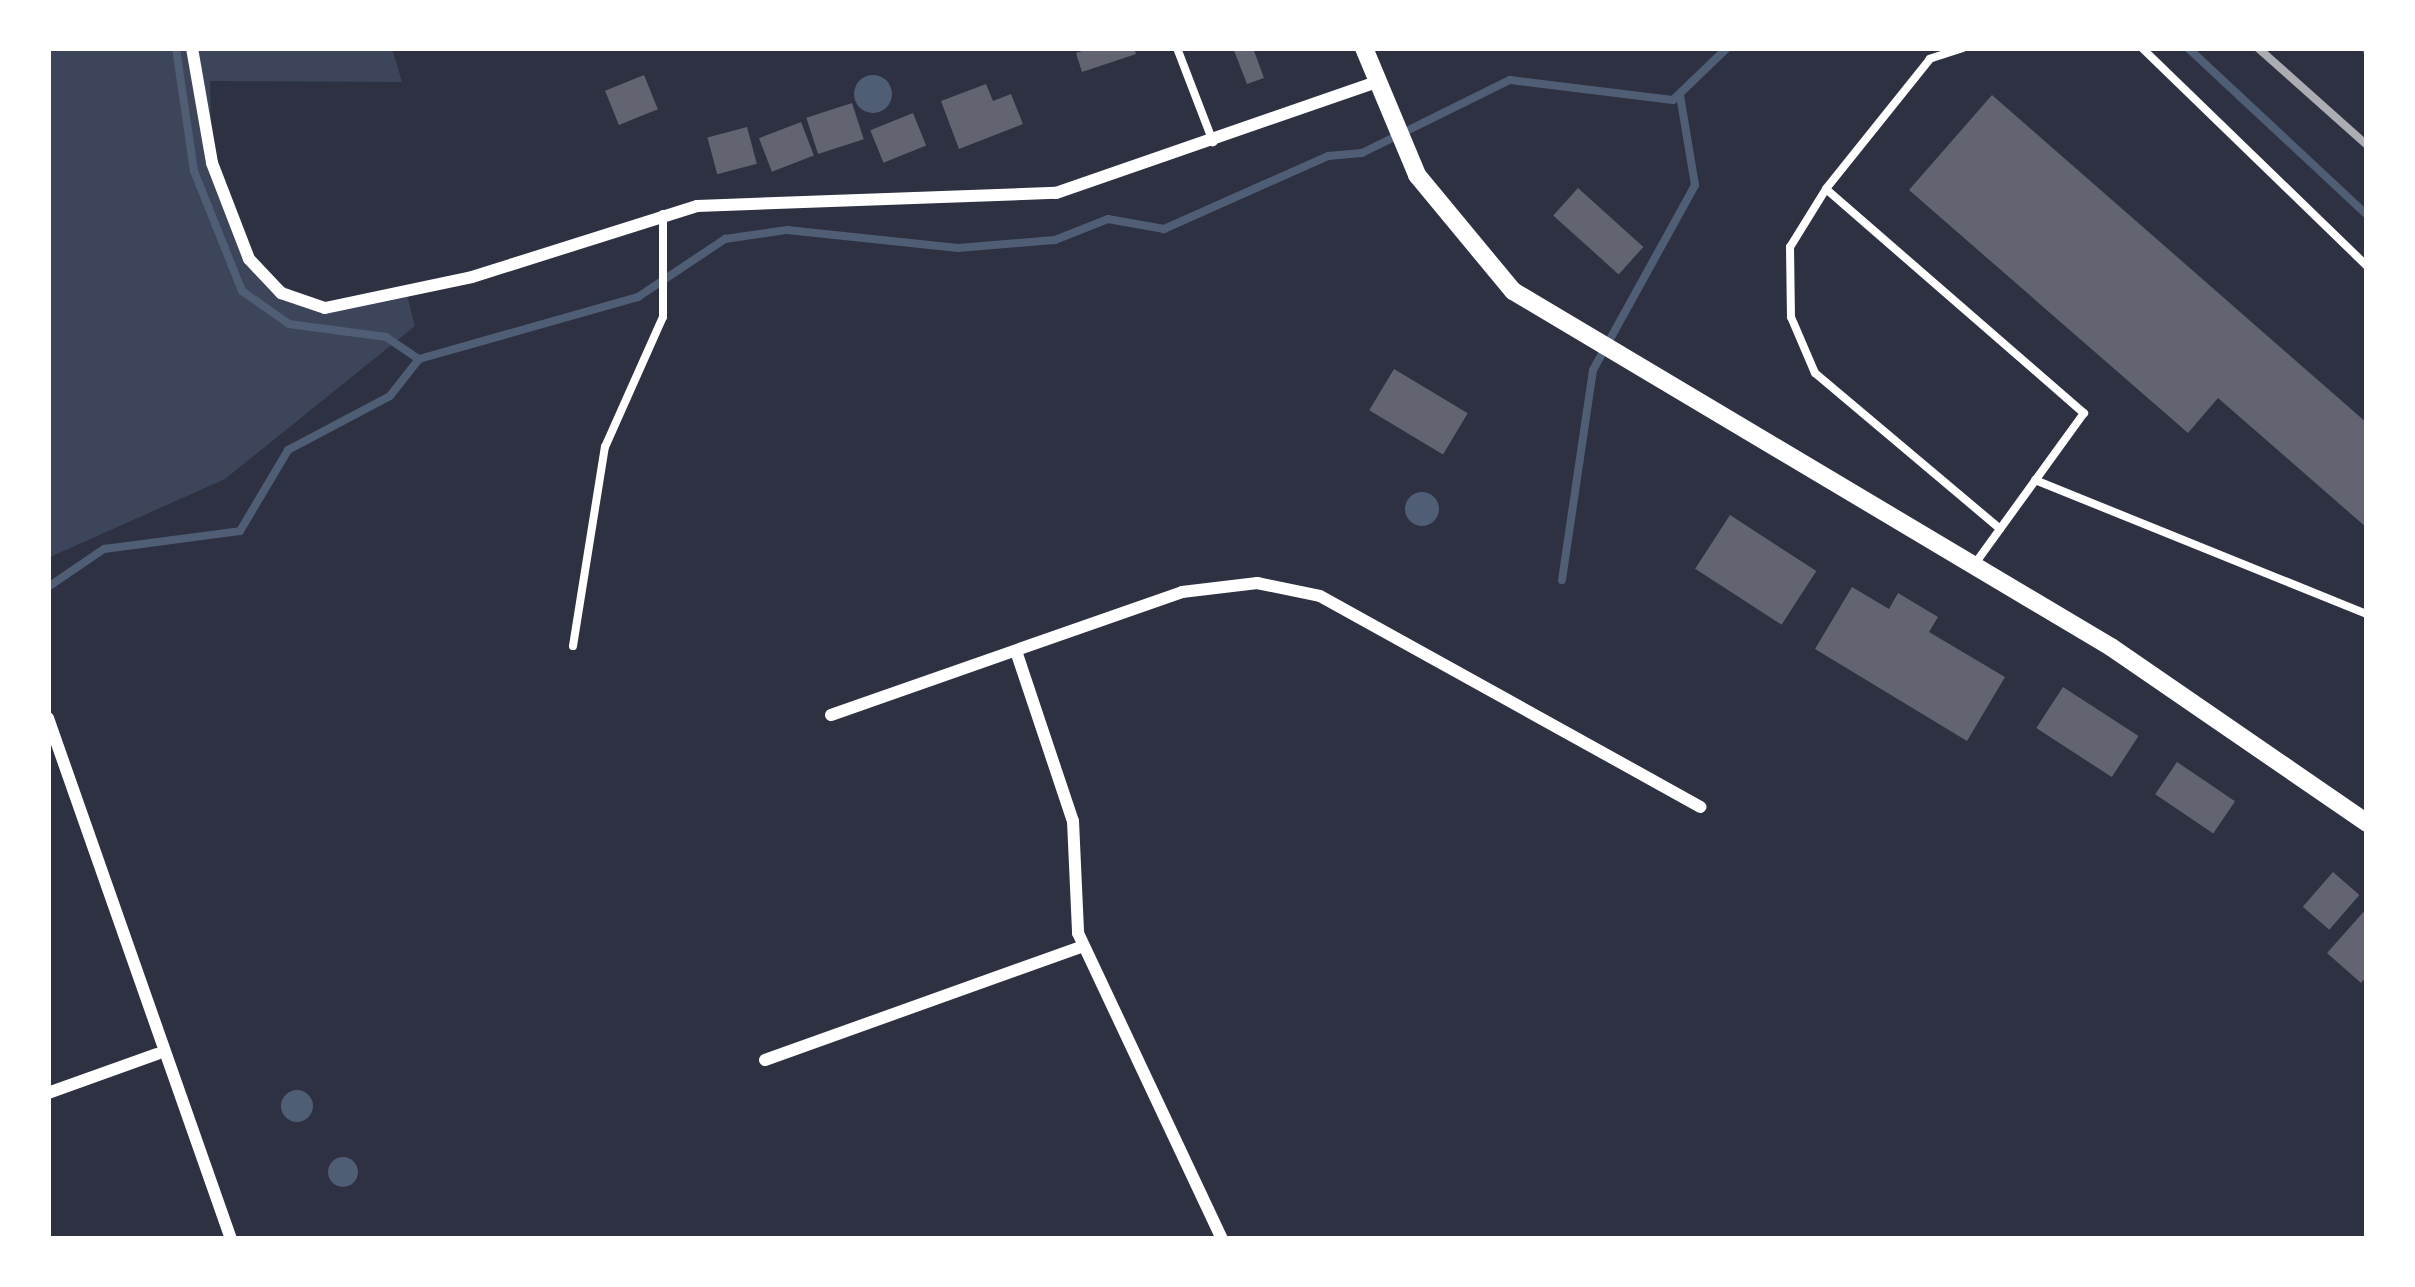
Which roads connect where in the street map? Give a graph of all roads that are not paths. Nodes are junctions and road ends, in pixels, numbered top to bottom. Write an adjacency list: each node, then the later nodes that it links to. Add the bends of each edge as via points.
1 (192, 48): 9 (street, via 230,216 264,279 301,302 325,308 472,277)
2 (1177, 48): 7 (lane)
3 (1364, 48): 6 (street)
4 (1963, 48): 8 (lane, via 1930,59)
5 (2142, 48): 10 (lane)
6 (1377, 82): 7 (street); 13 (street, via 1440,210 1513,291)
7 (1213, 142): 9 (street, via 1002,201)
8 (1826, 189): 11 (lane, via 2084,413); 12 (lane, via 1790,247 1791,316 1815,373)
9 (663, 213): 15 (lane, via 663,317 605,447)
10 (2367, 266)
11 (2036, 480): 12 (lane); 14 (lane)
12 (2000, 530): 13 (lane)
13 (1973, 566): 20 (street, via 2215,711)
14 (2367, 614)
15 (573, 646)
16 (1016, 651): 17 (street); 19 (street, via 1224,584 1286,586 1367,622); 21 (street, via 1073,821)
17 (831, 715)
18 (48, 718): 22 (street)
19 (1700, 806)
20 (2367, 823)
21 (1083, 946): 23 (street); 26 (street)
22 (157, 1054): 24 (street); 25 (street)
23 (765, 1060)
24 (48, 1093)
25 (231, 1239)
26 (1222, 1239)

